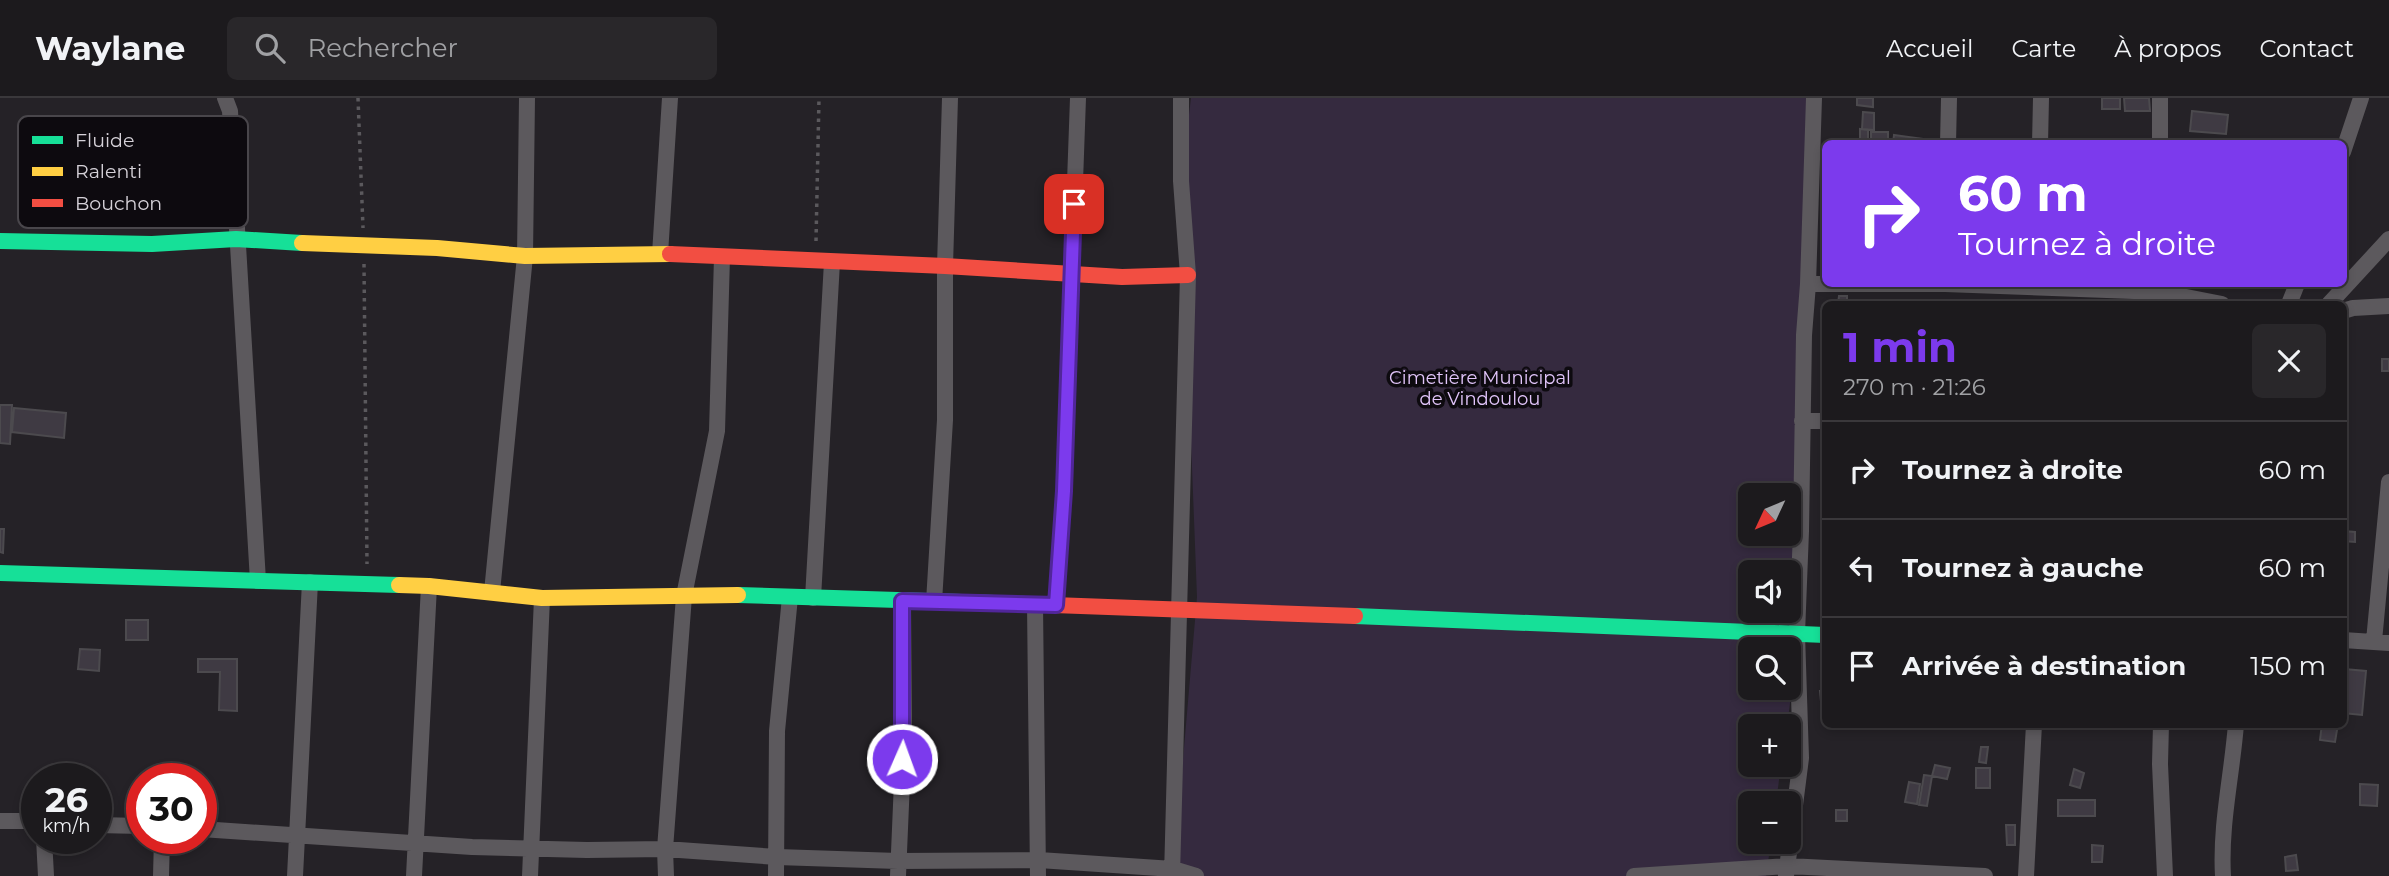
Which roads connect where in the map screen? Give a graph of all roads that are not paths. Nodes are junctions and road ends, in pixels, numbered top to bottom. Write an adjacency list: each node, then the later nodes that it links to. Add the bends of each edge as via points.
1 (225, 98): 12 (street)
2 (527, 98): 22 (street)
3 (670, 98): 21 (street)
4 (950, 98): 25 (street)
5 (1077, 98): 26 (street)
6 (1181, 98): 27 (street)
7 (1814, 98): 28 (street)
8 (1949, 98): 13 (street)
9 (2041, 98): 14 (street)
10 (2160, 98): 15 (street)
11 (2361, 98): 16 (street)
12 (230, 116)
13 (1948, 140)
14 (2040, 140)
15 (2160, 140)
16 (2347, 140)
17 (235, 228): 18 (street)
18 (236, 239): 20 (street, via 152,244); 22 (street); 42 (street)
19 (2389, 239): 30 (street)
20 (0, 241)
21 (660, 254): 22 (street); 23 (street)
22 (525, 256): 45 (street)
23 (722, 257): 24 (street); 46 (street, via 717,431)
24 (824, 261): 25 (street); 49 (street)
25 (945, 266): 26 (street); 51 (street, via 944,420)
26 (1071, 274): 27 (street); 53 (street)
27 (1188, 275): 54 (street)
28 (1808, 284): 29 (street); 38 (street)
29 (1822, 284)
30 (2347, 284)
31 (2056, 287): 33 (street)
32 (2345, 287): 35 (street)
33 (2161, 293): 34 (street)
34 (2205, 301)
35 (2332, 301)
36 (2389, 306): 37 (street)
37 (2347, 310)
38 (1802, 421): 39 (street); 55 (street)
39 (1822, 421)
40 (2389, 482): 58 (street)
41 (0, 573): 42 (street)
42 (258, 581): 43 (street)
43 (310, 582): 44 (street); 65 (street)
44 (429, 586): 45 (street); 66 (street)
45 (492, 592): 48 (street)
46 (684, 596): 47 (street); 48 (street); 68 (street)
47 (790, 597): 49 (street); 71 (street, via 777,731)
48 (542, 598): 67 (street)
49 (813, 598): 50 (street)
50 (902, 601): 51 (street); 72 (street, via 904,734)
51 (934, 602): 52 (street)
52 (1035, 604): 53 (street); 73 (street)
53 (1056, 605): 54 (street)
54 (1178, 611): 55 (street); 75 (street)
55 (1797, 634): 56 (street); 74 (street, via 1801,758)
56 (1822, 635)
57 (2347, 640): 58 (street)
58 (2382, 642)
59 (2034, 728): 87 (street)
60 (2161, 728): 88 (street)
61 (2236, 728): 89 (street)
62 (0, 821): 63 (street)
63 (21, 821)
64 (217, 830): 65 (street)
65 (296, 835): 66 (street); 79 (street)
66 (416, 842): 67 (street); 80 (street)
67 (530, 848): 68 (street); 81 (street)
68 (665, 849): 71 (street); 82 (street)
69 (45, 854): 77 (street)
70 (162, 854): 78 (street)
71 (777, 857): 72 (street); 83 (street)
72 (898, 868): 73 (street)
73 (1039, 868): 75 (street)
74 (1787, 871): 76 (street); 85 (street)
75 (1173, 873): 84 (street)
76 (1916, 874): 86 (street)
77 (46, 876)
78 (161, 876)
79 (295, 876)
80 (414, 876)
81 (530, 876)
82 (666, 876)
83 (776, 876)
84 (1196, 876)
85 (1634, 876)
86 (1985, 876)
87 (2026, 876)
88 (2165, 876)
89 (2223, 876)

